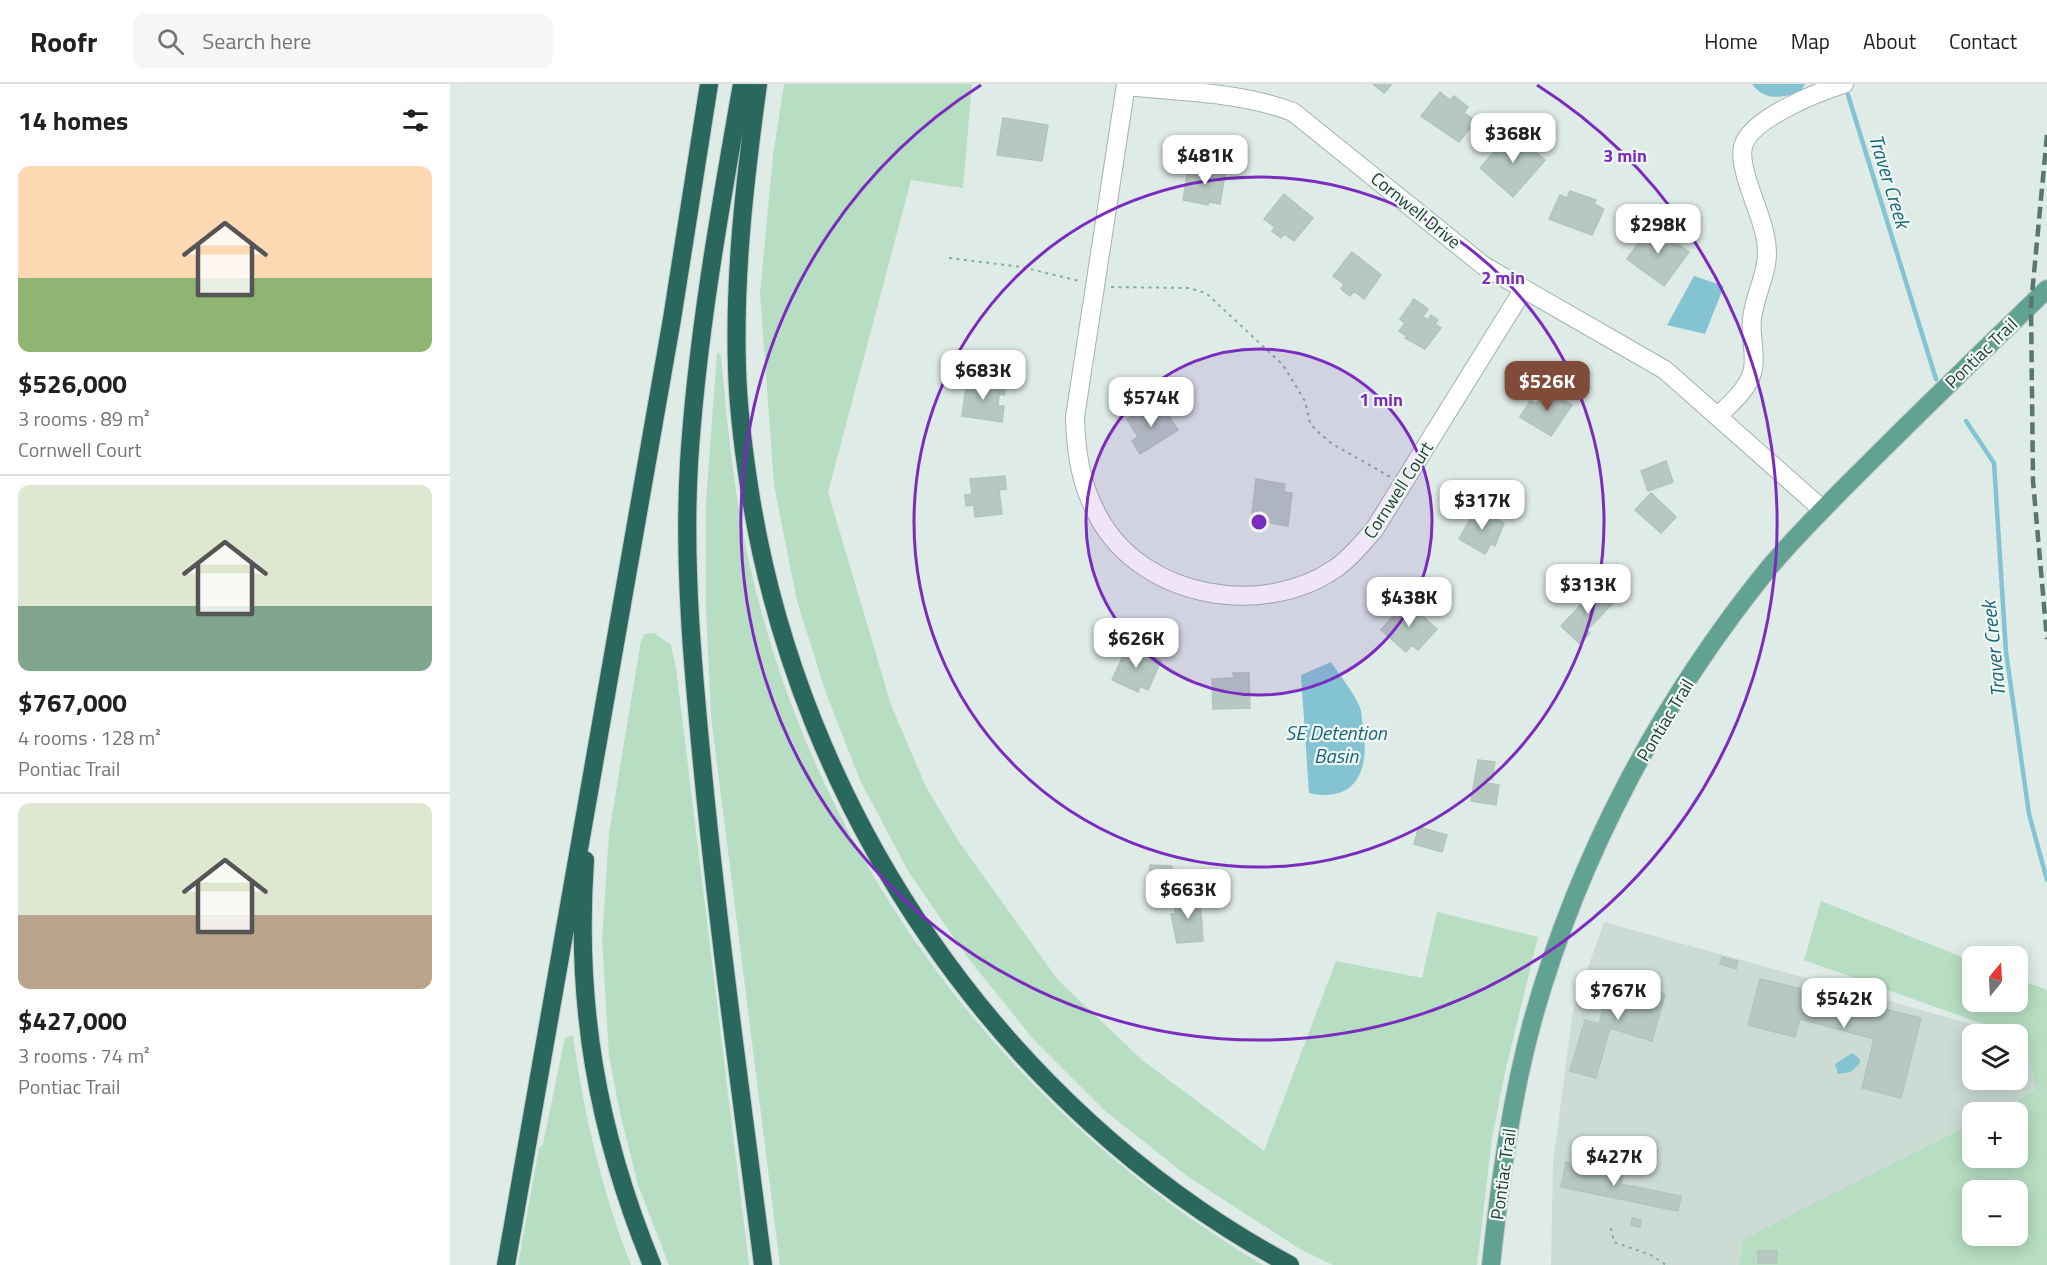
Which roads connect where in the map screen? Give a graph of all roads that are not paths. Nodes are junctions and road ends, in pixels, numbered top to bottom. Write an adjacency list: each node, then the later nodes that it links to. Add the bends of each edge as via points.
1 (709, 84): 10 (highway)
2 (742, 84): 13 (highway, via 700,344 689,464 688,561 692,652 710,846)
3 (758, 84): 14 (highway, via 745,175 737,277 736,371 742,441 756,534 772,600 792,666 827,756 901,896 942,957 1004,1036 1094,1126 1167,1186)
4 (1844, 84): 8 (street, via 1767,118 1750,132 1743,147 1742,160 1765,233 1768,262 1752,320 1753,370 1739,396)
5 (1126, 85): 7 (street, Cornwell Drive, via 1245,98 1293,112 1484,266); 7 (street, Cornwell Court, via 1075,417 1080,474 1100,520 1127,552 1147,567 1182,585 1222,595 1250,596 1296,588 1329,573 1348,559 1374,530)
6 (2047, 289): 9 (main road, Pontiac Trail)
7 (1523, 290): 8 (street, Cornwell Drive, via 1665,370)
8 (1718, 416): 9 (street, Cornwell Drive)
9 (1822, 509): 15 (main road, Pontiac Trail, via 1769,569 1688,681 1636,767 1585,869 1559,935 1526,1045 1505,1153)
10 (591, 780): 11 (highway); 12 (highway, via 583,900 584,1001 593,1068 613,1157)
11 (506, 1265)
12 (652, 1265)
13 (763, 1265)
14 (1290, 1265)
15 (1491, 1265)

